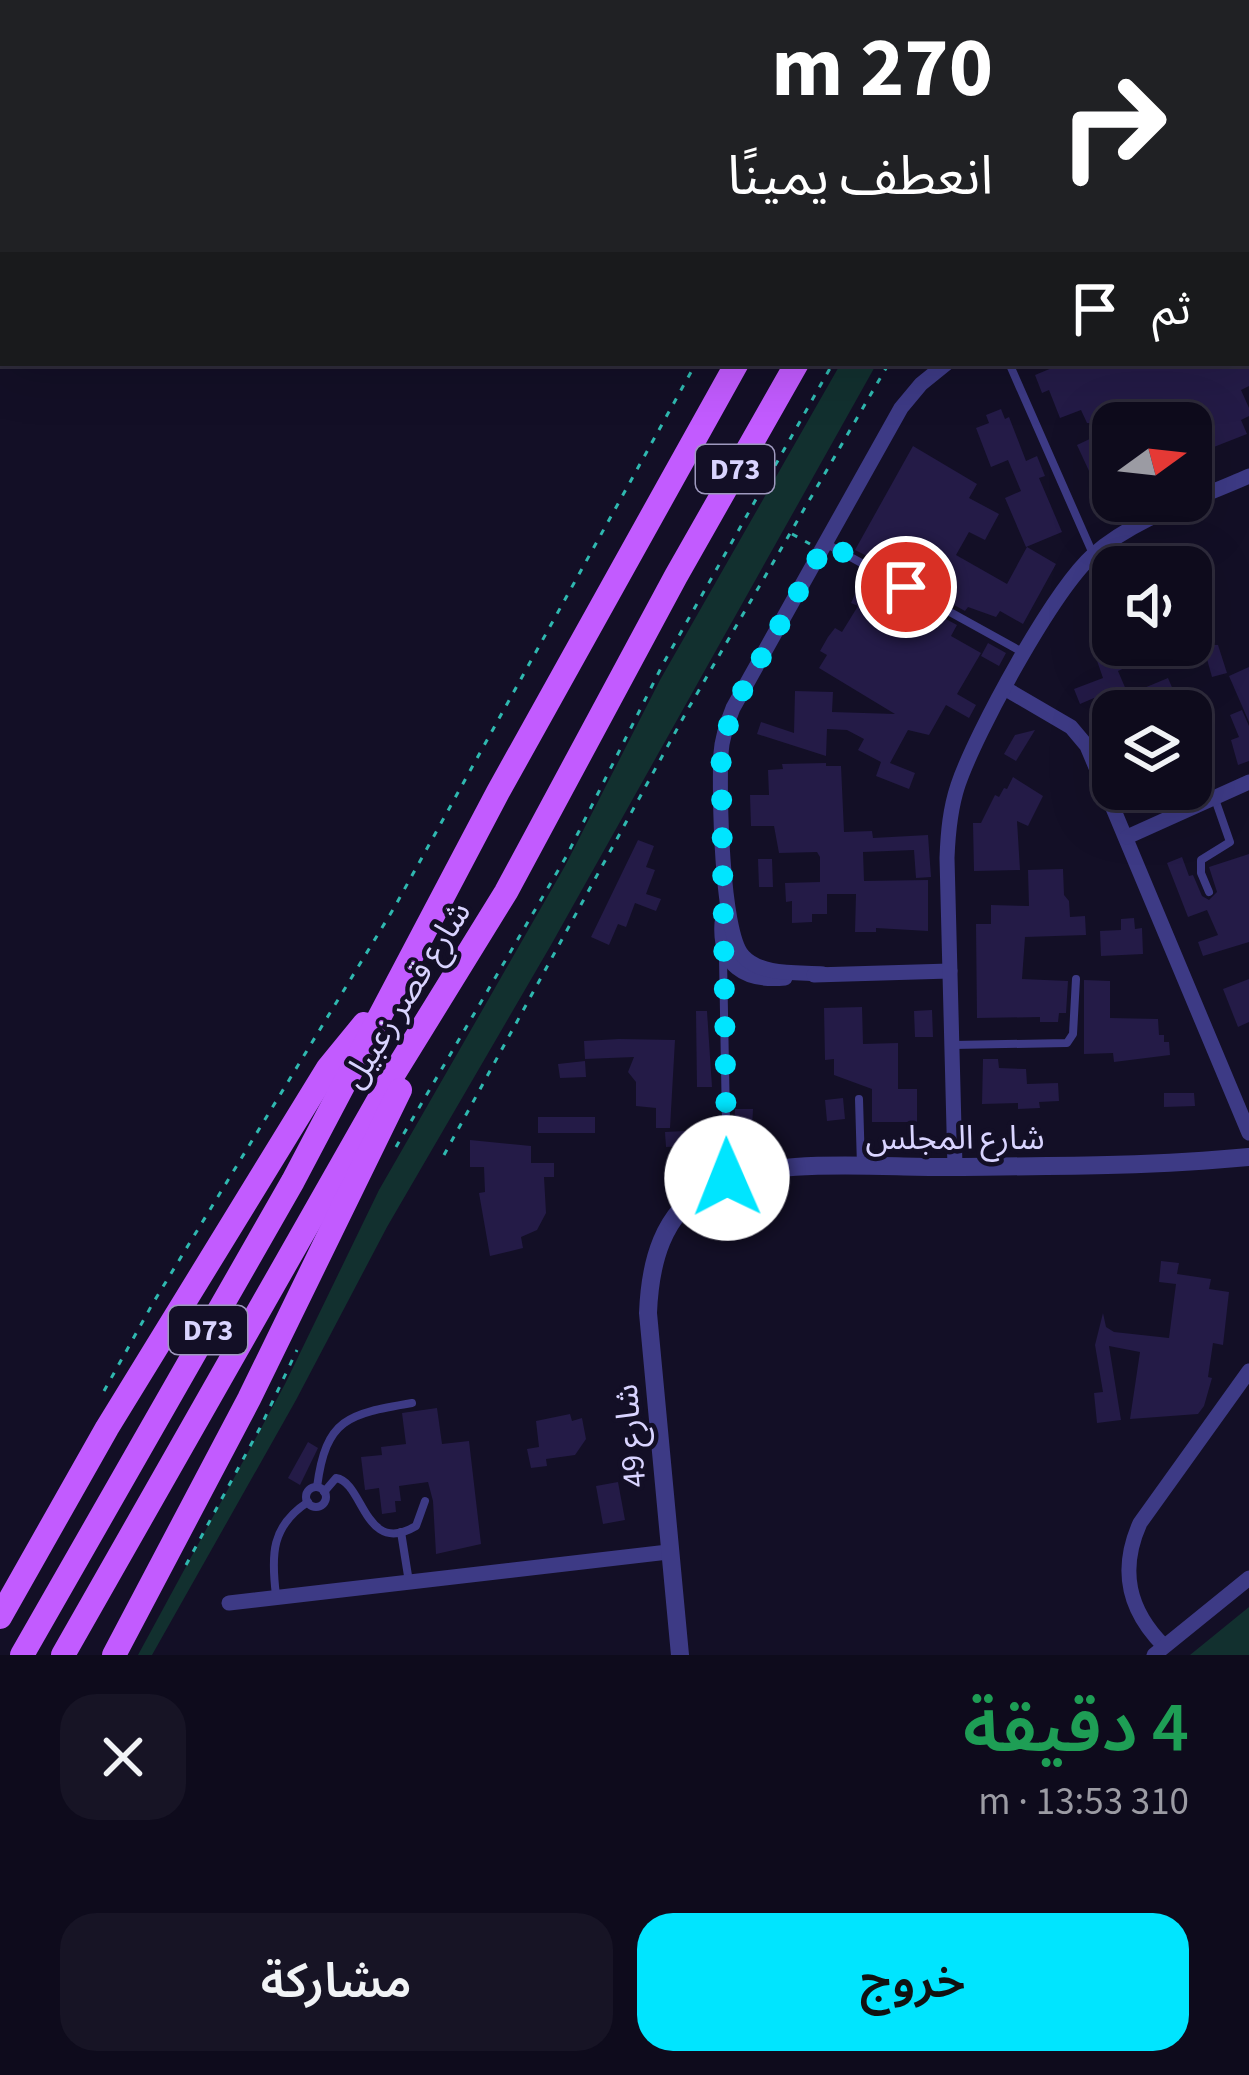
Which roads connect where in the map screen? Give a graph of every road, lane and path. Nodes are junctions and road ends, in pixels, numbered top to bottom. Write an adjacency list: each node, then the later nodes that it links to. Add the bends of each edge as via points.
1 (694, 366): 40 (path, via 394,908)
2 (735, 366): 26 (main road, شارع قصر زعبيل / D73)
3 (776, 366): 9 (main road, via 761,394)
4 (795, 366): 9 (main road, شارع قصر زعبيل / D73)
5 (831, 366): 31 (path, via 663,664 566,856)
6 (887, 366): 32 (path)
7 (943, 366): 11 (street, via 902,408)
8 (1010, 366): 13 (lane)
9 (760, 423): 27 (main road, شارع قصر زعبيل / D73, via 506,892)
10 (1249, 476): 12 (street)
11 (826, 543): 15 (lane); 20 (street, via 725,730)
12 (1105, 546)
13 (1092, 553)
14 (1092, 556): 15 (street)
15 (1026, 654): 16 (street)
16 (1006, 689): 19 (street, via 1087,746); 23 (street, via 969,755 949,822)
17 (1249, 782): 18 (street)
18 (1215, 797): 19 (street); 21 (lane, via 1230,842 1201,860)
19 (1127, 837): 30 (street)
20 (725, 878): 22 (street); 24 (street, via 730,932 741,955 762,968)
21 (1210, 892)
22 (723, 947): 24 (street, via 759,980); 36 (lane)
23 (950, 971): 24 (street); 28 (street)
24 (823, 974)
25 (1076, 979): 28 (lane, via 1067,1043)
26 (386, 1001): 52 (main road, via 328,1068); 54 (main road, شارع قصر زعبيل / D73, via 293,1181)
27 (421, 1031): 55 (main road, شارع قصر زعبيل / D73); 56 (main road, via 259,1379)
28 (952, 1045): 35 (street)
29 (859, 1099): 34 (lane)
30 (1249, 1133)
31 (395, 1149)
32 (444, 1156)
33 (1249, 1157): 35 (street, شارع المجلس)
34 (861, 1167): 35 (street, شارع المجلس); 36 (street, شارع المجلس)
35 (955, 1167)
36 (727, 1178): 37 (street, شارع المجلس)
37 (674, 1216): 46 (street, شارع 49, via 654,1262 648,1312)
38 (296, 1352): 47 (path)
39 (1249, 1371): 53 (street, via 1130,1546 1126,1570 1137,1612)
40 (98, 1402)
41 (412, 1402): 42 (lane, via 338,1425 321,1453)
42 (320, 1490): 44 (lane, via 306,1494); 44 (lane, via 323,1504); 45 (lane, via 343,1478 372,1523)
43 (424, 1501): 45 (lane, via 422,1519)
44 (308, 1502): 50 (lane, via 273,1545)
45 (401, 1532): 49 (lane)
46 (668, 1552): 49 (street); 57 (street, شارع 49)
47 (185, 1566)
48 (1249, 1578): 53 (street)
49 (409, 1582): 50 (street)
50 (276, 1598): 51 (street)
51 (229, 1603)
52 (0, 1617)
53 (1159, 1651)
54 (22, 1655)
55 (63, 1655)
56 (114, 1655)
57 (680, 1655)

